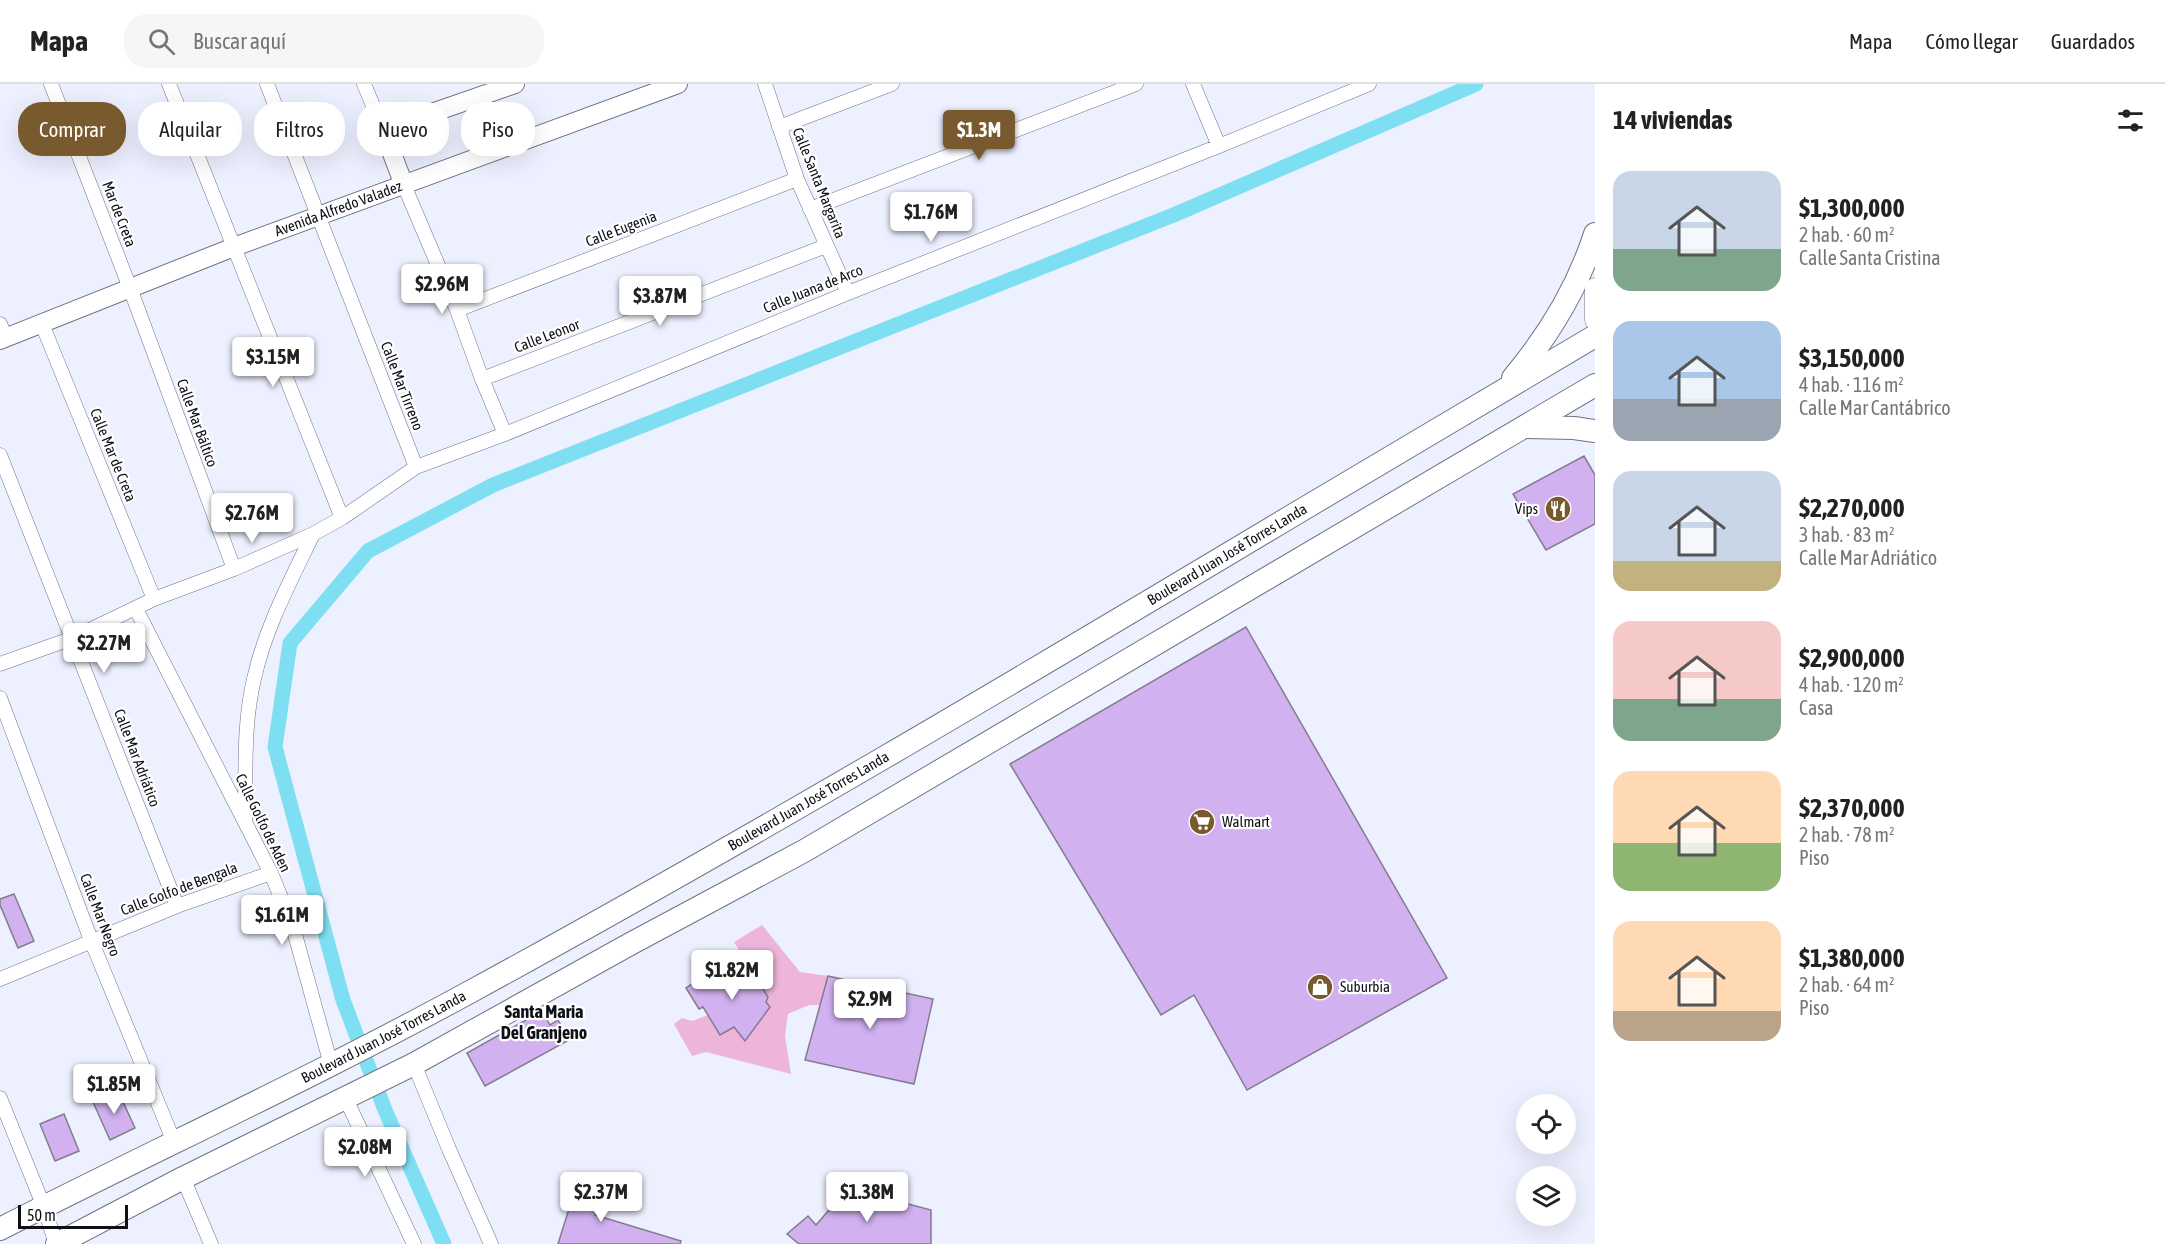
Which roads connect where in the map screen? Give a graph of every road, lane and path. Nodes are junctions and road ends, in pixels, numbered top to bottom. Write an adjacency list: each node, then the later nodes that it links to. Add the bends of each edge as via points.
1 (51, 84): 24 (street, Mar de Creta)
2 (169, 84): 23 (street)
3 (267, 84): 20 (street, Calle Mar Tirreno)
4 (364, 84): 12 (street)
5 (515, 84): 13 (street)
6 (678, 84): 18 (street, Avenida Alfredo Valadez)
7 (765, 84): 14 (street, Calle Santa Margarita)
8 (892, 84): 14 (street)
9 (1136, 84): 19 (street)
10 (1193, 84): 15 (street)
11 (1369, 84): 15 (street, Calle Juana de Arco)
12 (371, 102)
13 (449, 107)
14 (779, 127): 17 (street, Calle Santa Margarita)
15 (1219, 146): 26 (street, Calle Juana de Arco)
16 (393, 156): 18 (street)
17 (797, 179): 19 (street, Calle Santa Margarita); 27 (street, Calle Eugenia)
18 (404, 185): 20 (street, Avenida Alfredo Valadez); 27 (street)
19 (810, 209): 22 (street, Calle Santa Margarita)
20 (318, 217): 23 (street, Avenida Alfredo Valadez); 39 (street, Calle Mar Tirreno)
21 (1595, 234): 34 (main road, via 1560,312 1531,356)
22 (826, 246): 26 (street, Calle Santa Margarita); 32 (street, Calle Leonor)
23 (234, 247): 24 (street, Avenida Alfredo Valadez); 40 (street)
24 (130, 288): 29 (street, Avenida Alfredo Valadez); 42 (street, Calle Mar Báltico)
25 (1595, 288): 28 (main road)
26 (848, 292): 37 (street, Calle Juana de Arco)
27 (457, 310): 32 (street)
28 (1595, 320)
29 (42, 324): 30 (street, Avenida Alfredo Valadez); 43 (street, Calle Mar de Creta)
30 (2, 334)
31 (1595, 336): 34 (main road, Boulevard Juan José Torres Landa)
32 (482, 379): 37 (street)
33 (1595, 385): 35 (main road)
34 (1498, 394): 53 (main road, Boulevard Juan José Torres Landa, via 872,765 563,940)
35 (1526, 427): 36 (main road); 54 (main road, via 804,851)
36 (1595, 431)
37 (505, 434): 39 (street, Calle Juana de Arco)
38 (0, 455): 45 (street, Calle Mar Adriático)
39 (416, 467): 40 (street, Calle Juana de Arco)
40 (342, 518): 41 (street, Calle Juana de Arco)
41 (313, 534): 42 (street, Calle Juana de Arco); 48 (street, via 268,633 254,678 248,716)
42 (234, 569): 43 (street, Calle Juana de Arco)
43 (154, 599): 44 (street, Calle Juana de Arco)
44 (136, 609): 45 (street, Calle Juana de Arco); 48 (street, Calle Golfo de Aden)
45 (73, 638): 46 (street, Calle Juana de Arco); 50 (street, Calle Mar Adriático)
46 (0, 664)
47 (0, 698): 51 (street, Calle Mar Negro)
48 (245, 823): 49 (street, Calle Golfo de Aden)
49 (271, 873): 50 (street, Calle Golfo de Bengala); 53 (street, Calle Golfo de Aden)
50 (177, 906): 51 (street, Calle Golfo de Bengala)
51 (91, 940): 52 (street, Calle Golfo de Bengala); 57 (street, Calle Mar Negro)
52 (0, 979)
53 (340, 1060): 57 (main road, Boulevard Juan José Torres Landa)
54 (408, 1067): 55 (main road); 64 (street)
55 (355, 1094): 58 (main road); 63 (street)
56 (0, 1098): 59 (street)
57 (174, 1142): 59 (main road, Boulevard Juan José Torres Landa)
58 (183, 1178): 61 (main road); 62 (street)
59 (44, 1207): 60 (main road, Boulevard Juan José Torres Landa); 61 (street)
60 (0, 1229)
61 (57, 1244)
62 (211, 1244)
63 (414, 1244)
64 (491, 1244)

